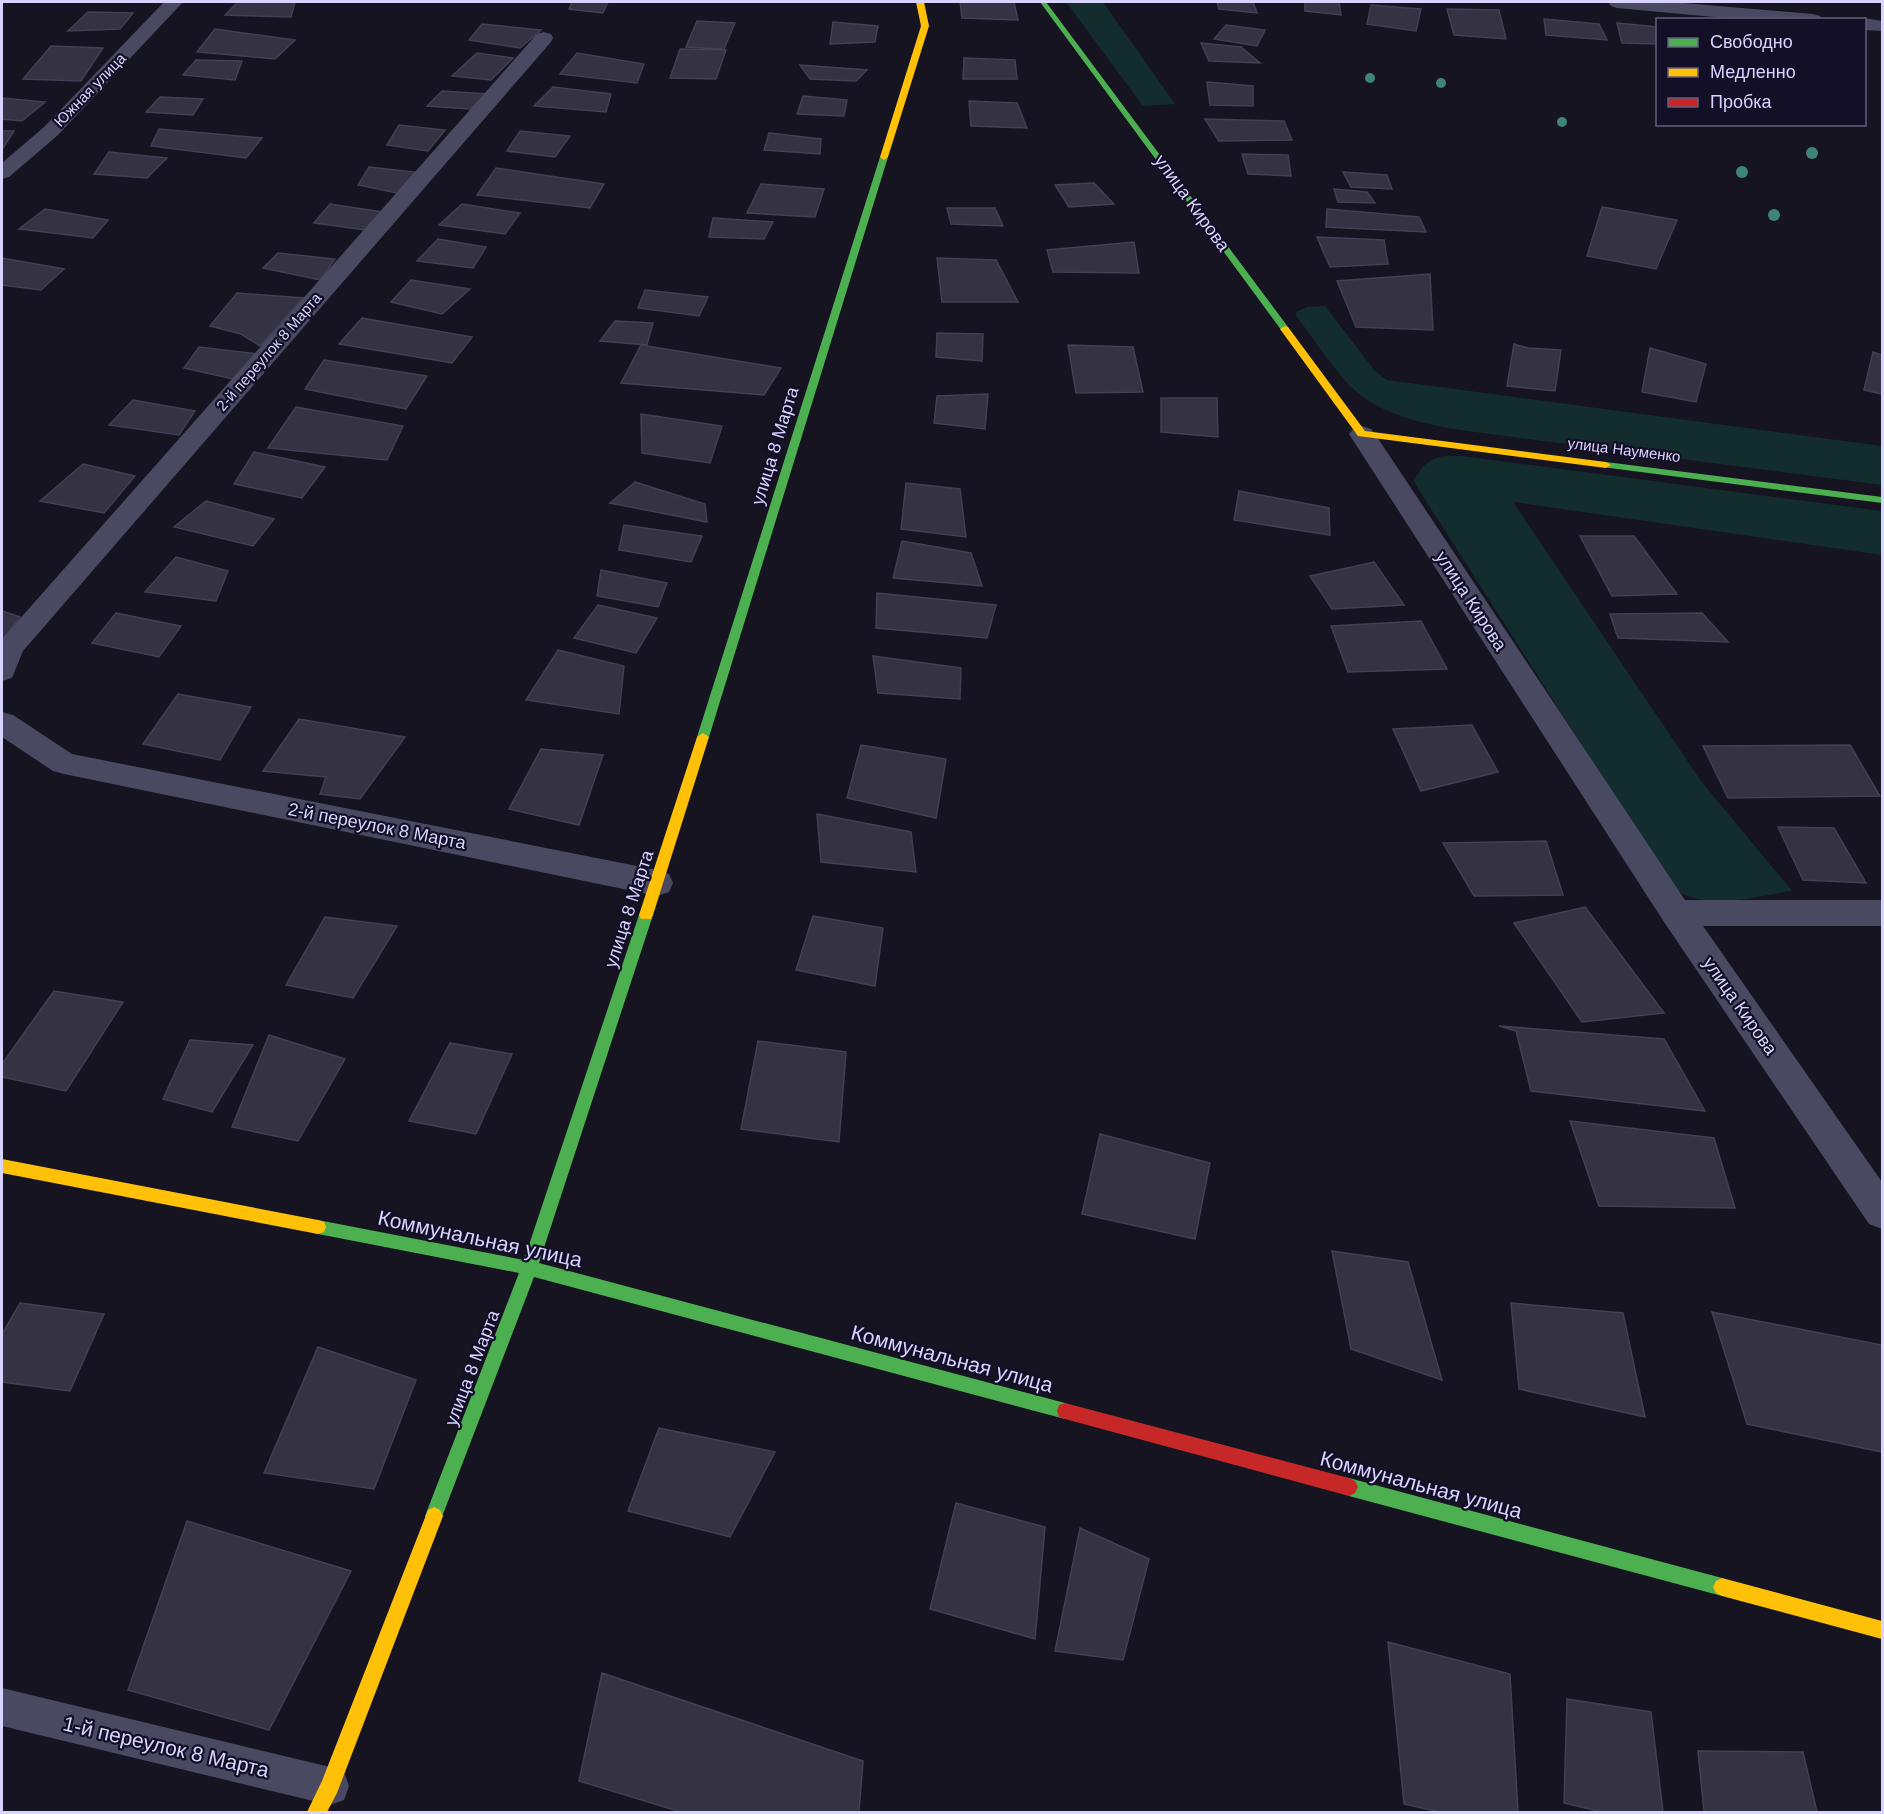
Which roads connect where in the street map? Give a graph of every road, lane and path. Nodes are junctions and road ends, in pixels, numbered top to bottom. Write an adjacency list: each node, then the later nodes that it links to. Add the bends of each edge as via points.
1 (174, 2): 9 (street, Южная улица, via 51,131)
2 (920, 2): 14 (street, улица 8 Марта, via 925,26)
3 (1043, 2): 10 (street, улица Кирова)
4 (1617, 2): 5 (street)
5 (1791, 18)
6 (1866, 24): 7 (street)
7 (1882, 26)
8 (544, 38): 12 (street, 2-й переулок 8 Марта, via 10,648)
9 (2, 173)
10 (1362, 434): 11 (street, улица Науменко); 15 (street, улица Кирова)
11 (1882, 500)
12 (2, 671)
13 (2, 723): 14 (street, 2-й переулок 8 Марта, via 64,763)
14 (657, 883): 19 (street, улица 8 Марта)
15 (1676, 913): 16 (street); 18 (street, улица Кирова)
16 (1882, 913)
17 (2, 1166): 19 (street, Коммунальная улица)
18 (1882, 1212)
19 (530, 1268): 20 (street, Коммунальная улица); 22 (street, улица 8 Марта)
20 (1882, 1630)
21 (2, 1707): 22 (lane, 1-й переулок 8 Марта)
22 (324, 1799)

